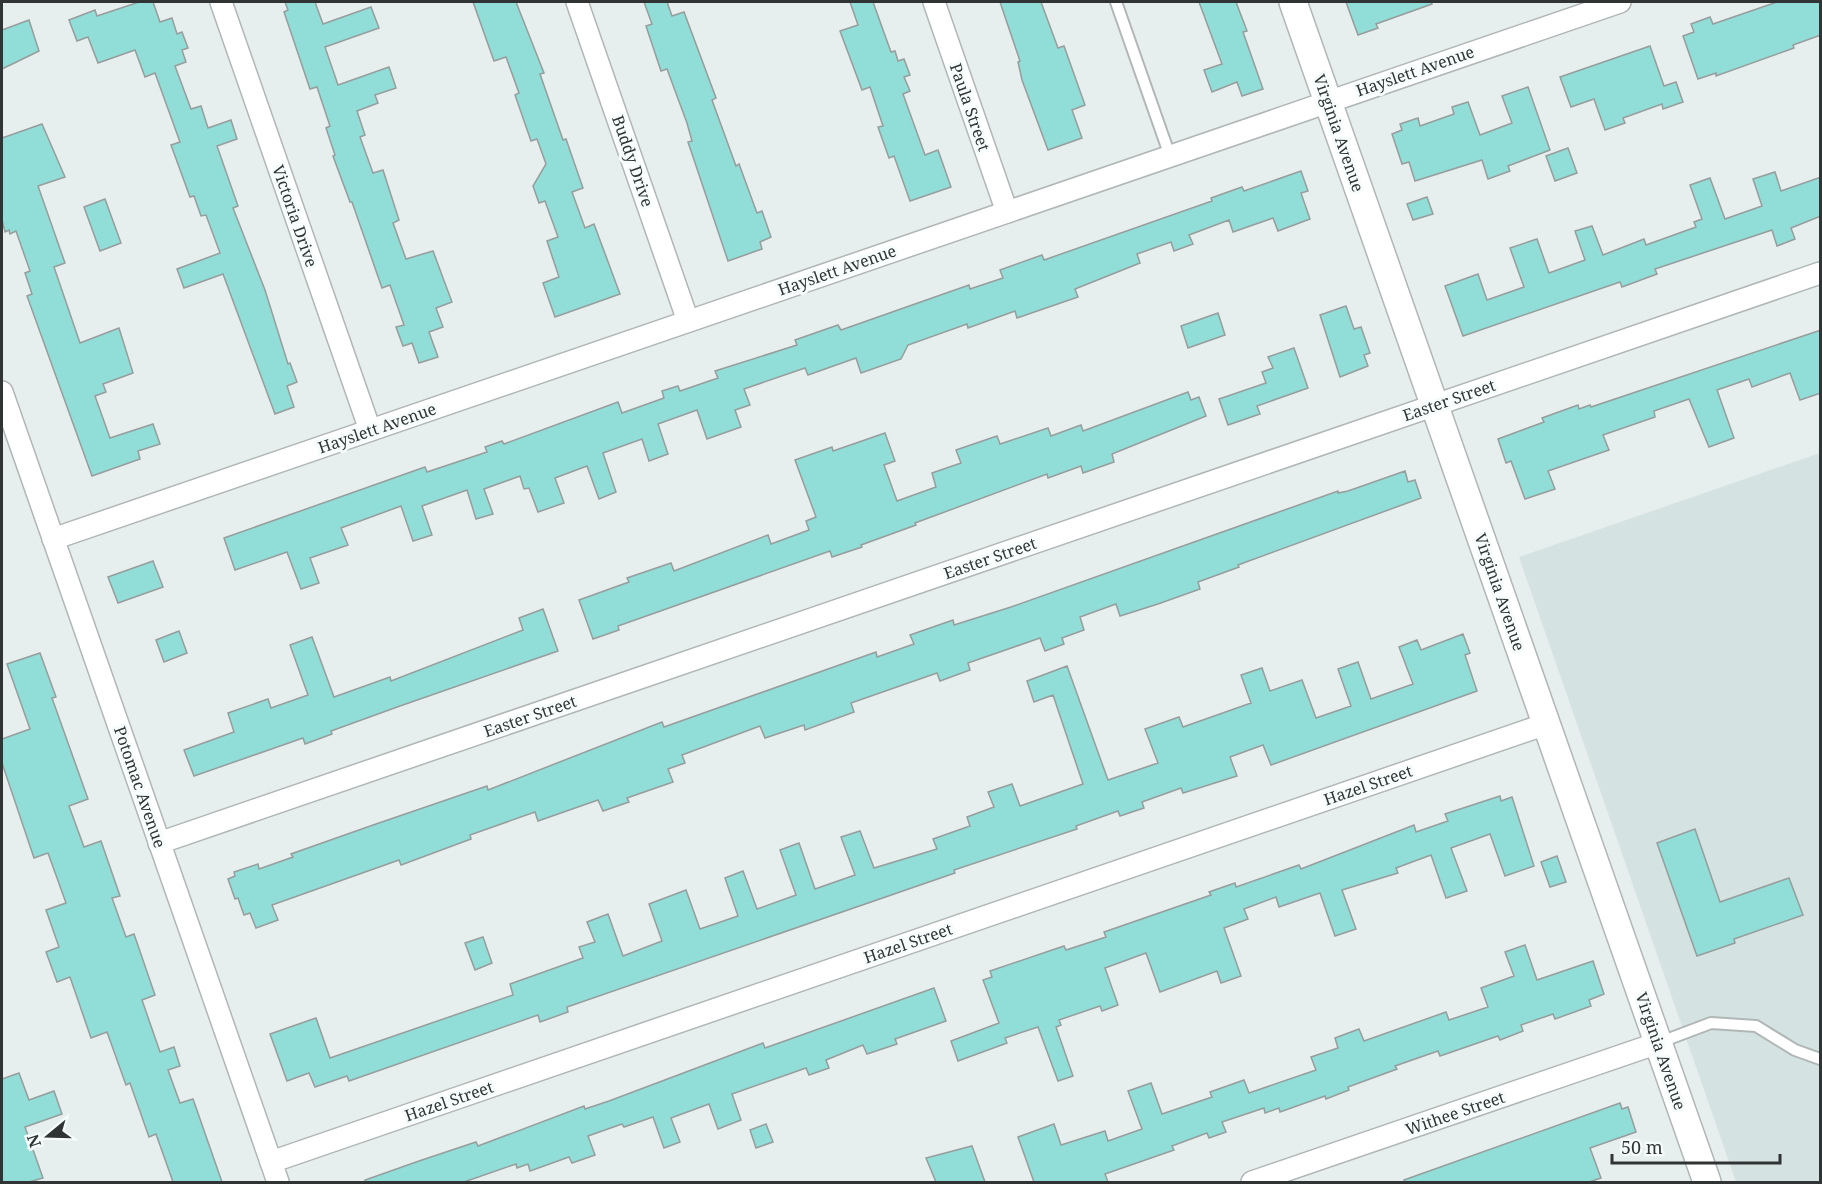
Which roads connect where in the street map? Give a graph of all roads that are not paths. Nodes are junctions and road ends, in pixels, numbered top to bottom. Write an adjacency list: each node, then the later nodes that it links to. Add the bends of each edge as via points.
1 (221, 2): 14 (street, Victoria Drive)
2 (577, 2): 11 (street, Buddy Drive)
3 (934, 2): 9 (street, Paula Street)
4 (1116, 2): 8 (lane)
5 (1293, 2): 7 (street, Virginia Avenue)
6 (1620, 2): 7 (street, Hayslett Avenue)
7 (1328, 101): 8 (street, Hayslett Avenue); 13 (street, Virginia Avenue)
8 (1170, 156): 9 (street, Hayslett Avenue)
9 (1007, 212): 11 (street, Hayslett Avenue)
10 (1821, 273): 13 (street, Easter Street)
11 (688, 321): 14 (street, Hayslett Avenue)
12 (2, 392): 15 (street, Potomac Avenue)
13 (1434, 405): 16 (street, Virginia Avenue); 17 (street, Easter Street)
14 (370, 430): 15 (street, Hayslett Avenue)
15 (53, 539): 17 (street, Potomac Avenue)
16 (1546, 724): 18 (street, Virginia Avenue); 20 (street, Hazel Street)
17 (159, 843): 20 (street, Potomac Avenue)
18 (1658, 1043): 19 (lane, via 1711,1023 1756,1026 1795,1050); 22 (street, Withee Street); 23 (street, Virginia Avenue)
19 (1821, 1059)
20 (271, 1162): 21 (street, Potomac Avenue)
21 (278, 1182)
22 (1252, 1182)
23 (1707, 1182)

